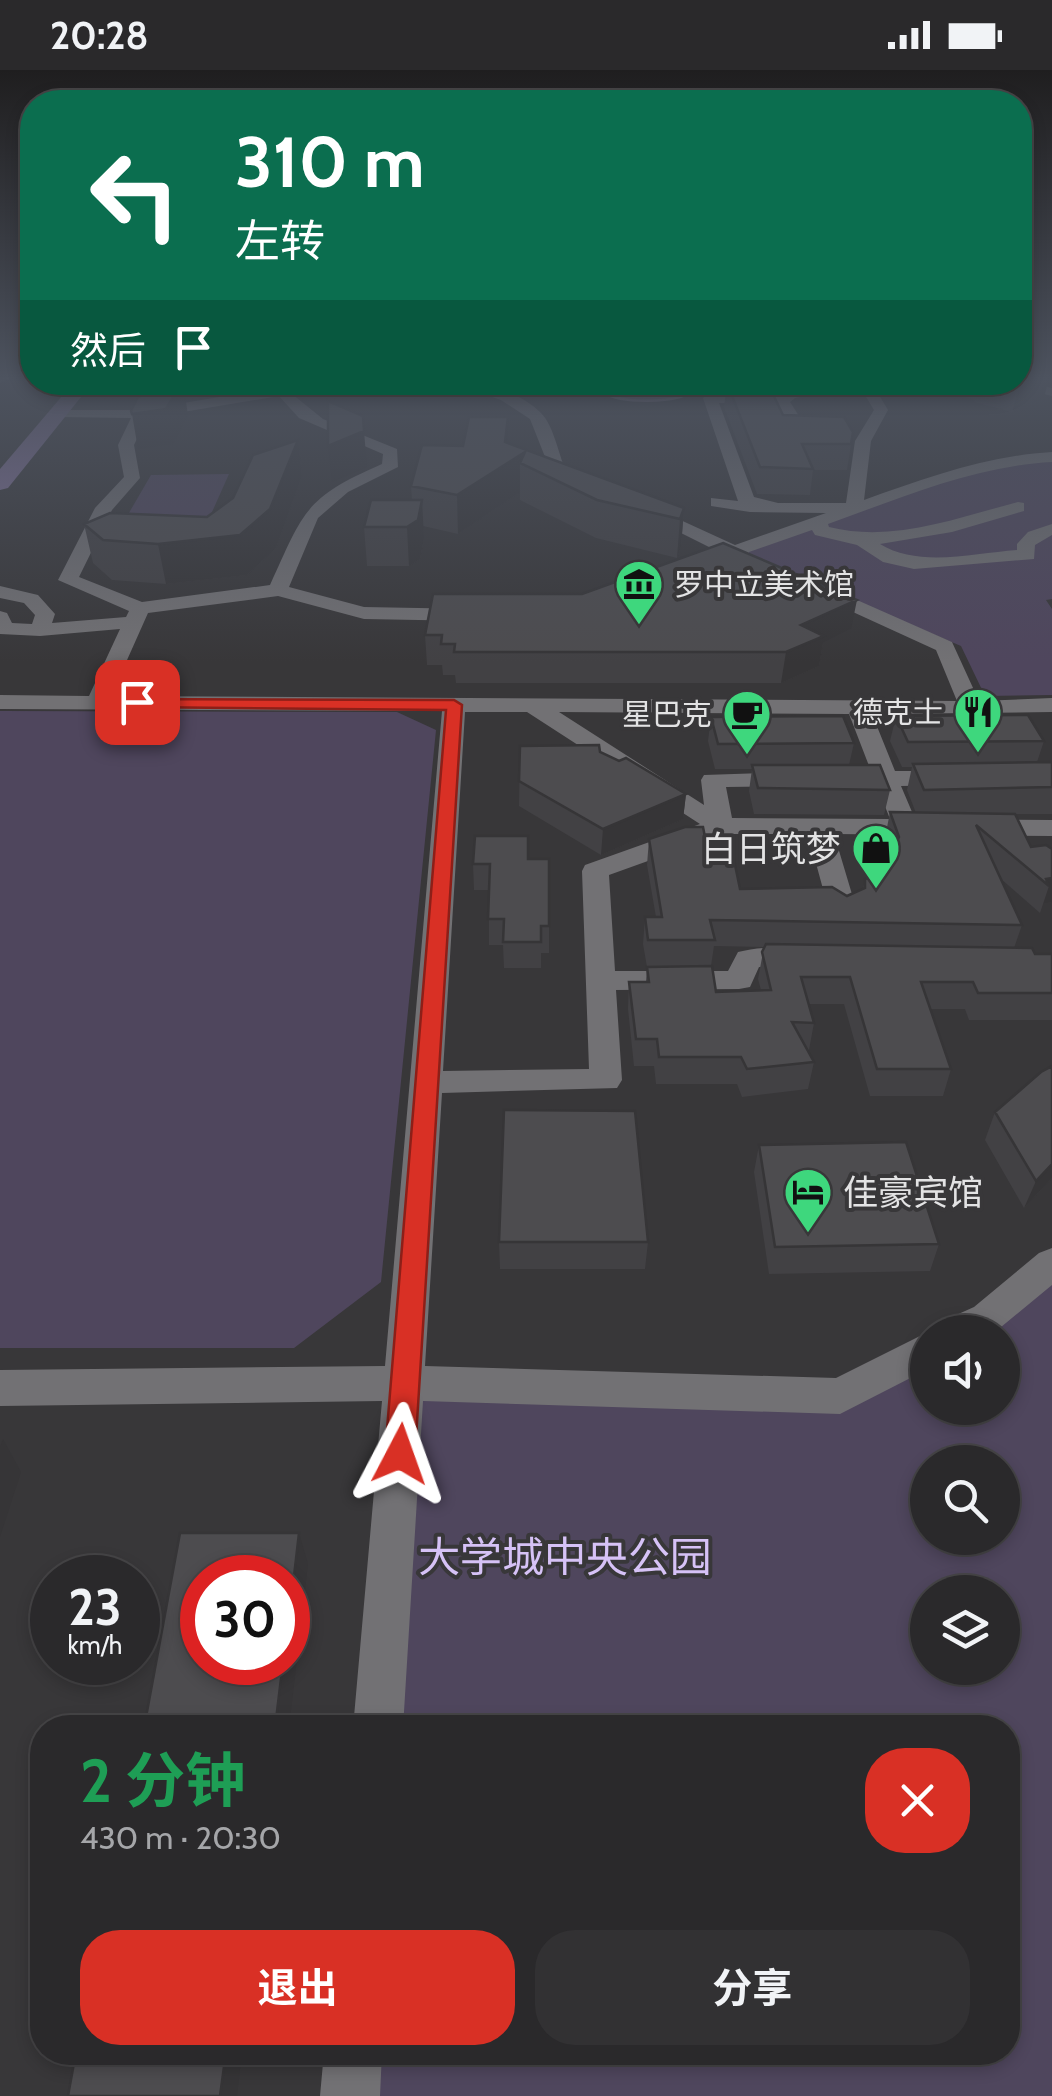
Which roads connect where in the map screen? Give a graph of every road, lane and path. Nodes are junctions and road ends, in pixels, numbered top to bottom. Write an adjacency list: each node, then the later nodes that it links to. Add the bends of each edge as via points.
1 (131, 473): 20 (street, via 104,508 68,580)
2 (376, 473): 17 (street, via 342,488 310,516)
3 (565, 473): 14 (street)
4 (737, 473): 8 (street, via 747,501)
5 (855, 473): 10 (street)
6 (958, 473): 10 (street)
7 (716, 502): 8 (street)
8 (777, 506): 10 (street)
9 (1018, 507): 13 (street, via 952,527)
10 (853, 510): 11 (street)
11 (818, 522): 13 (street, via 821,531); 14 (street)
12 (1052, 530): 13 (street, via 1026,544 1027,555 986,560 914,563)
13 (863, 541)
14 (742, 556): 15 (street)
15 (677, 571)
16 (787, 576): 29 (street, via 945,646)
17 (278, 590): 19 (street, via 364,614); 20 (street)
18 (0, 592): 22 (street, via 30,599 45,614)
19 (502, 613)
20 (137, 615): 22 (street); 24 (street)
21 (0, 617): 22 (street, via 4,629)
22 (40, 630)
23 (0, 702): 24 (street)
24 (97, 702): 25 (street)
25 (468, 705): 26 (street); 39 (street)
26 (532, 705): 28 (street); 32 (street)
27 (1052, 705): 29 (street)
28 (858, 708): 29 (street); 31 (street)
29 (971, 708)
30 (984, 778): 31 (street)
31 (885, 779): 32 (street, via 713,780); 34 (street)
32 (720, 826): 33 (street); 38 (street, via 596,871)
33 (818, 826): 34 (street); 36 (street)
34 (905, 826): 35 (street)
35 (1052, 828)
36 (843, 911)
37 (838, 958): 38 (street, via 748,958 738,980)
38 (601, 981): 39 (street, via 606,1080)
39 (429, 1082): 43 (street)
40 (1052, 1263): 41 (street)
41 (991, 1315)
42 (910, 1359): 43 (street, via 840,1396)
43 (406, 1383): 44 (street); 45 (street)
44 (0, 1388)
45 (379, 1715)
46 (352, 2065): 47 (street)
47 (350, 2096)

